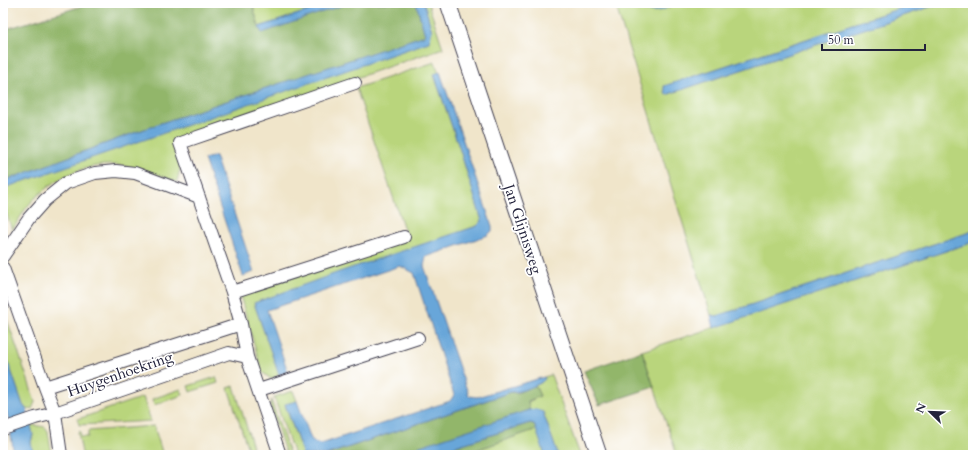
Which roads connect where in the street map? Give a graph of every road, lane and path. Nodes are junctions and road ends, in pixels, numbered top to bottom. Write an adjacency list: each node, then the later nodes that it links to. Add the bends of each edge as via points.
1 (448, 3): 17 (street, Jan Glijnisweg)
2 (355, 83): 3 (street, via 180,143)
3 (199, 197): 5 (street, via 135,172 95,174 66,183 45,200); 7 (street)
4 (404, 237): 7 (street)
5 (3, 256)
6 (3, 268): 11 (street)
7 (232, 292): 8 (street)
8 (241, 324): 10 (street); 11 (street, Huygenhoekring)
9 (418, 338): 12 (street)
10 (247, 357): 12 (street); 13 (street, Huygenhoekring, via 229,353)
11 (45, 388): 13 (street)
12 (259, 390): 16 (street)
13 (56, 413): 14 (street, Huygenhoekring); 15 (street)
14 (6, 428)
15 (61, 455)
16 (280, 455)
17 (599, 455)

